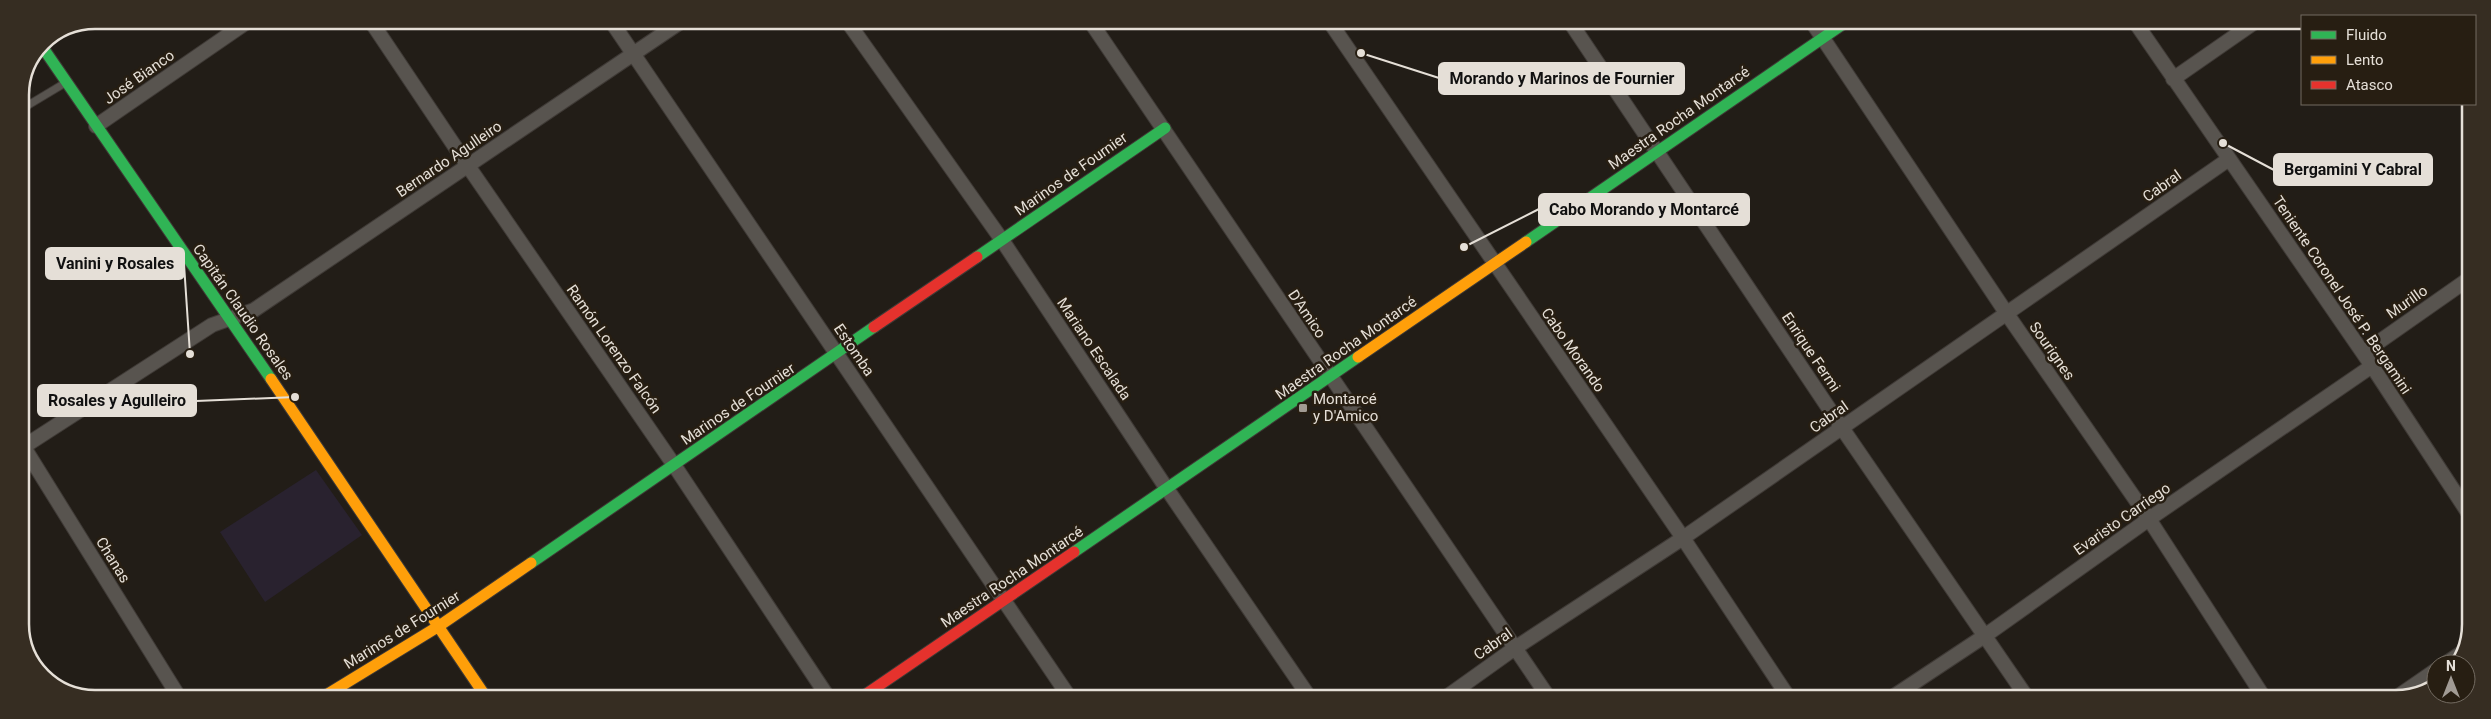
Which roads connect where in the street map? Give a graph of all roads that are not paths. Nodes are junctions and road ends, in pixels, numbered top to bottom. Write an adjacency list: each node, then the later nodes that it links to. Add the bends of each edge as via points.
1 (237, 29): 19 (street, José Bianco)
2 (376, 29): 23 (street, Ramón Lorenzo Falcón)
3 (617, 29): 15 (street, Estomba)
4 (670, 29): 15 (street, Bernardo Agulleiro)
5 (854, 29): 24 (street, Mariano Escalada)
6 (1096, 29): 20 (street, D'Amico)
7 (1334, 29): 25 (street, Cabo Morando)
8 (1575, 29): 21 (street, Enrique Fermi)
9 (1817, 29): 13 (street, Sourignes)
10 (1836, 29): 13 (street, Maestra Rocha Montarcé)
11 (2140, 29): 16 (street, Teniente Coronel José P. Bergamini)
12 (2245, 29): 16 (street)
13 (1823, 38): 21 (street, Maestra Rocha Montarcé); 27 (street, Sourignes)
14 (45, 51): 17 (street, Capitán Claudio Rosales)
15 (634, 54): 23 (street, Bernardo Agulleiro); 30 (street, Estomba)
16 (2173, 79): 22 (street, Teniente Coronel José P. Bergamini)
17 (66, 83): 18 (lane); 19 (street, Capitán Claudio Rosales)
18 (29, 105)
19 (96, 126): 28 (street, Capitán Claudio Rosales)
20 (1165, 128): 24 (street, Marinos de Fournier); 32 (street, D'Amico)
21 (1656, 153): 25 (street, Maestra Rocha Montarcé); 33 (street, Enrique Fermi)
22 (2229, 159): 27 (street, Cabral); 29 (street, Teniente Coronel José P. Bergamini)
23 (468, 166): 28 (street, Bernardo Agulleiro, via 254,310); 36 (street, Ramón Lorenzo Falcón)
24 (1002, 240): 30 (street, Marinos de Fournier); 37 (street, Mariano Escalada)
25 (1492, 263): 32 (street, Maestra Rocha Montarcé); 40 (street, Cabo Morando)
26 (2462, 284): 29 (street, Murillo)
27 (2007, 314): 33 (street, Cabral); 39 (street, Sourignes)
28 (231, 319): 34 (street, Bernardo Agulleiro, via 212,325); 42 (street, Capitán Claudio Rosales)
29 (2363, 353): 31 (street, Teniente Coronel José P. Bergamini)
30 (837, 355): 36 (street, Marinos de Fournier); 41 (street, Estomba)
31 (2372, 366): 38 (street, Teniente Coronel José P. Bergamini); 39 (street, Evaristo Carriego)
32 (1329, 376): 37 (street, Maestra Rocha Montarcé); 44 (street, D'Amico)
33 (1842, 428): 40 (street, Cabral); 43 (street, Enrique Fermi)
34 (29, 440)
35 (29, 458): 47 (street, Chanas)
36 (674, 465): 42 (street, Marinos de Fournier); 50 (street, Ramón Lorenzo Falcón)
37 (1167, 490): 41 (street, Maestra Rocha Montarcé); 53 (street, Mariano Escalada)
38 (2462, 503)
39 (2149, 519): 43 (street, Evaristo Carriego); 59 (street, Sourignes)
40 (1683, 538): 44 (street, Cabral); 56 (street, Cabo Morando)
41 (1004, 601): 51 (street, Maestra Rocha Montarcé); 52 (street, Estomba)
42 (439, 626): 48 (street, Marinos de Fournier); 49 (street, Capitán Claudio Rosales)
43 (1986, 635): 57 (street, Evaristo Carriego); 58 (street, Enrique Fermi)
44 (1516, 648): 54 (street, Cabral); 55 (street, D'Amico)
45 (2426, 677): 46 (street)
46 (2408, 689)
47 (175, 690)
48 (334, 690)
49 (481, 690)
50 (823, 690)
51 (872, 690)
52 (1065, 690)
53 (1304, 690)
54 (1456, 690)
55 (1544, 690)
56 (1784, 690)
57 (1903, 690)
58 (2022, 690)
59 (2259, 690)

